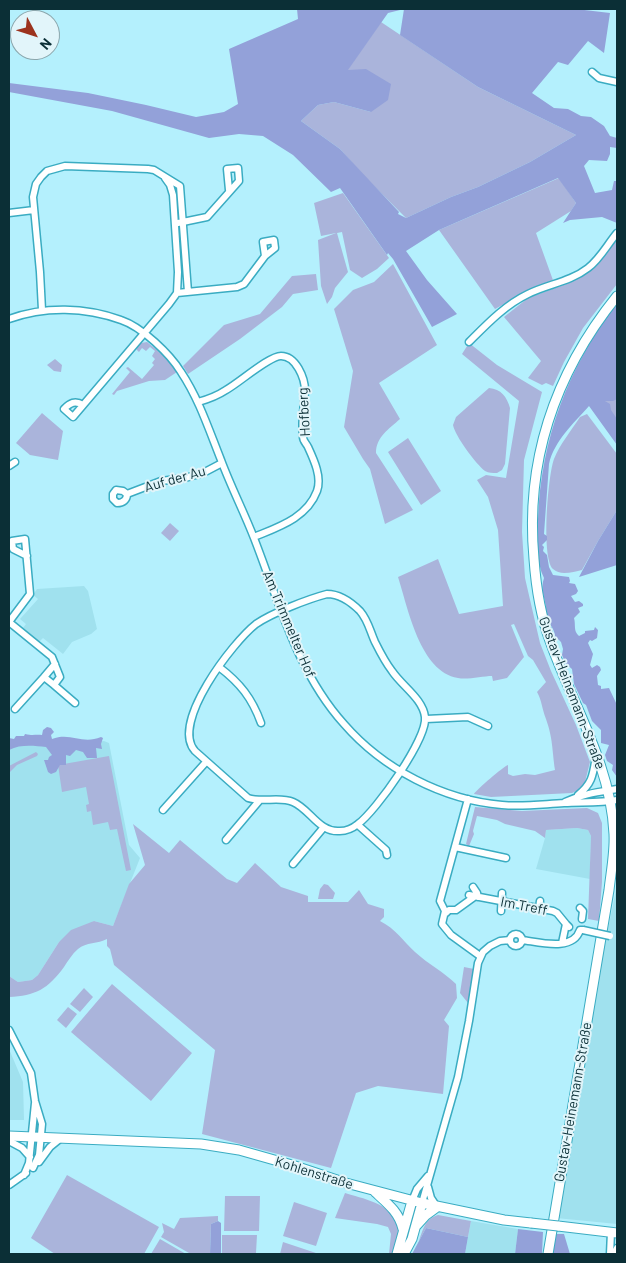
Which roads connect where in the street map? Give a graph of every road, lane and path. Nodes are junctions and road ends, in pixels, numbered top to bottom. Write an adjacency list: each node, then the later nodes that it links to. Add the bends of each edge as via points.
1 (592, 72): 2 (street, via 599,78)
2 (617, 82)
3 (165, 178): 5 (street, via 148,169 56,168 47,171 36,184); 7 (street, via 180,186); 8 (street, via 172,192)
4 (229, 190): 7 (street, via 207,217)
5 (34, 210): 6 (street); 14 (street)
6 (9, 213)
7 (182, 222): 8 (street); 11 (street)
8 (175, 224): 12 (street)
9 (617, 233): 17 (street, via 588,268 514,302)
10 (265, 256): 11 (street, via 244,284)
11 (188, 292): 12 (street)
12 (177, 293): 16 (street)
13 (617, 296): 35 (main road, Gustav-Heinemann-Straße, via 585,339 555,400 534,478 532,510 532,543 541,613 557,660)
14 (42, 310): 15 (street, Am Trimmelter Hof); 16 (street, Am Trimmelter Hof, via 74,310 106,316 123,321)
15 (9, 319)
16 (144, 334): 18 (street, Am Trimmelter Hof, via 167,353); 19 (street)
17 (469, 342)
18 (198, 402): 20 (street, Am Trimmelter Hof); 22 (street, Hofberg, via 228,390 273,358 282,356 293,360 299,370 305,390 303,440 319,476 317,491 296,518)
19 (83, 405)
20 (222, 463): 21 (street, Auf der Au, via 204,472 161,481); 22 (street, Am Trimmelter Hof)
21 (127, 494)
22 (254, 537): 24 (street, Am Trimmelter Hof)
23 (27, 556): 25 (street, via 30,594)
24 (282, 612): 27 (street, via 265,618 248,631); 32 (street, via 327,594 348,601 365,617 384,658 400,682 422,705); 37 (street, Am Trimmelter Hof, via 305,666 326,703 361,742)
25 (9, 622): 26 (street, via 52,656)
26 (55, 664): 28 (street); 29 (street, via 60,677)
27 (219, 667): 33 (street, via 244,689); 36 (street, via 200,698 190,724 191,747)
28 (44, 677): 29 (street); 31 (street)
29 (54, 685): 30 (street)
30 (75, 703)
31 (15, 709)
32 (426, 719): 34 (street, via 468,717); 37 (street, via 423,732)
33 (261, 723)
34 (488, 726)
35 (597, 752): 39 (main road, Gustav-Heinemann-Straße); 40 (street, Am Trimmelter Hof, via 589,784)
36 (206, 762): 42 (street, via 244,796); 45 (street)
37 (401, 770): 41 (street, Am Trimmelter Hof, via 432,787); 46 (street, via 378,804)
38 (617, 789): 39 (street, Am Trimmelter Hof)
39 (607, 791): 40 (street, Am Trimmelter Hof); 43 (main road, Gustav-Heinemann-Straße)
40 (575, 797): 44 (street, Am Trimmelter Hof)
41 (468, 799): 44 (street, Am Trimmelter Hof, via 502,805); 50 (street)
42 (259, 801): 47 (street, via 293,802); 49 (street)
43 (613, 801): 44 (street, Am Trimmelter Hof); 48 (main road, Gustav-Heinemann-Straße)
44 (564, 803)
45 (163, 810)
46 (358, 825): 47 (street, via 339,832); 51 (street, via 386,850)
47 (324, 827): 53 (street)
48 (616, 831): 88 (main road, Gustav-Heinemann-Straße)
49 (226, 840)
50 (454, 847): 52 (street); 62 (street, via 440,901)
51 (387, 855)
52 (506, 858)
53 (293, 864)
54 (473, 887): 56 (street, via 477,893)
55 (502, 893): 57 (street)
56 (467, 901): 57 (street, Im Treff); 62 (street)
57 (500, 901): 59 (street, Im Treff); 61 (street)
58 (540, 901): 59 (street)
59 (539, 908): 63 (street, Im Treff, via 557,913)
60 (580, 908): 63 (street, via 582,920)
61 (500, 911)
62 (446, 913): 66 (street, via 442,924 445,928)
63 (573, 928): 64 (street, Im Treff, bridge); 65 (street); 65 (street, via 579,934)
64 (614, 936)
65 (562, 944): 66 (street, via 522,940 518,946 512,945 510,940 500,941)
66 (480, 956): 75 (street, via 458,1077)
67 (9, 1030): 69 (street, via 31,1073 42,1124)
68 (9, 1136): 69 (main road, Kohlenstraße)
69 (37, 1136): 70 (main road, Kohlenstraße); 72 (street); 73 (street, via 39,1155)
70 (61, 1138): 73 (street); 78 (main road, Kohlenstraße, via 201,1144 239,1150)
71 (9, 1141): 72 (street)
72 (30, 1157): 74 (street)
73 (33, 1168): 74 (street)
74 (24, 1175): 76 (street)
75 (429, 1175): 77 (street); 79 (street)
76 (9, 1185)
77 (427, 1186): 80 (street); 81 (street)
78 (372, 1190): 79 (main road, Kohlenstraße); 83 (main road, via 395,1211)
79 (412, 1201): 80 (main road, Kohlenstraße); 83 (main road)
80 (422, 1204): 81 (main road, Kohlenstraße); 82 (main road)
81 (437, 1207): 82 (main road); 84 (main road, Kohlenstraße, bridge, via 504,1220)
82 (415, 1228): 87 (main road)
83 (403, 1229): 86 (main road)
84 (614, 1232): 89 (street)
85 (617, 1248): 90 (street)
86 (397, 1254)
87 (404, 1254)
88 (548, 1254)
89 (610, 1254)
90 (614, 1254)

